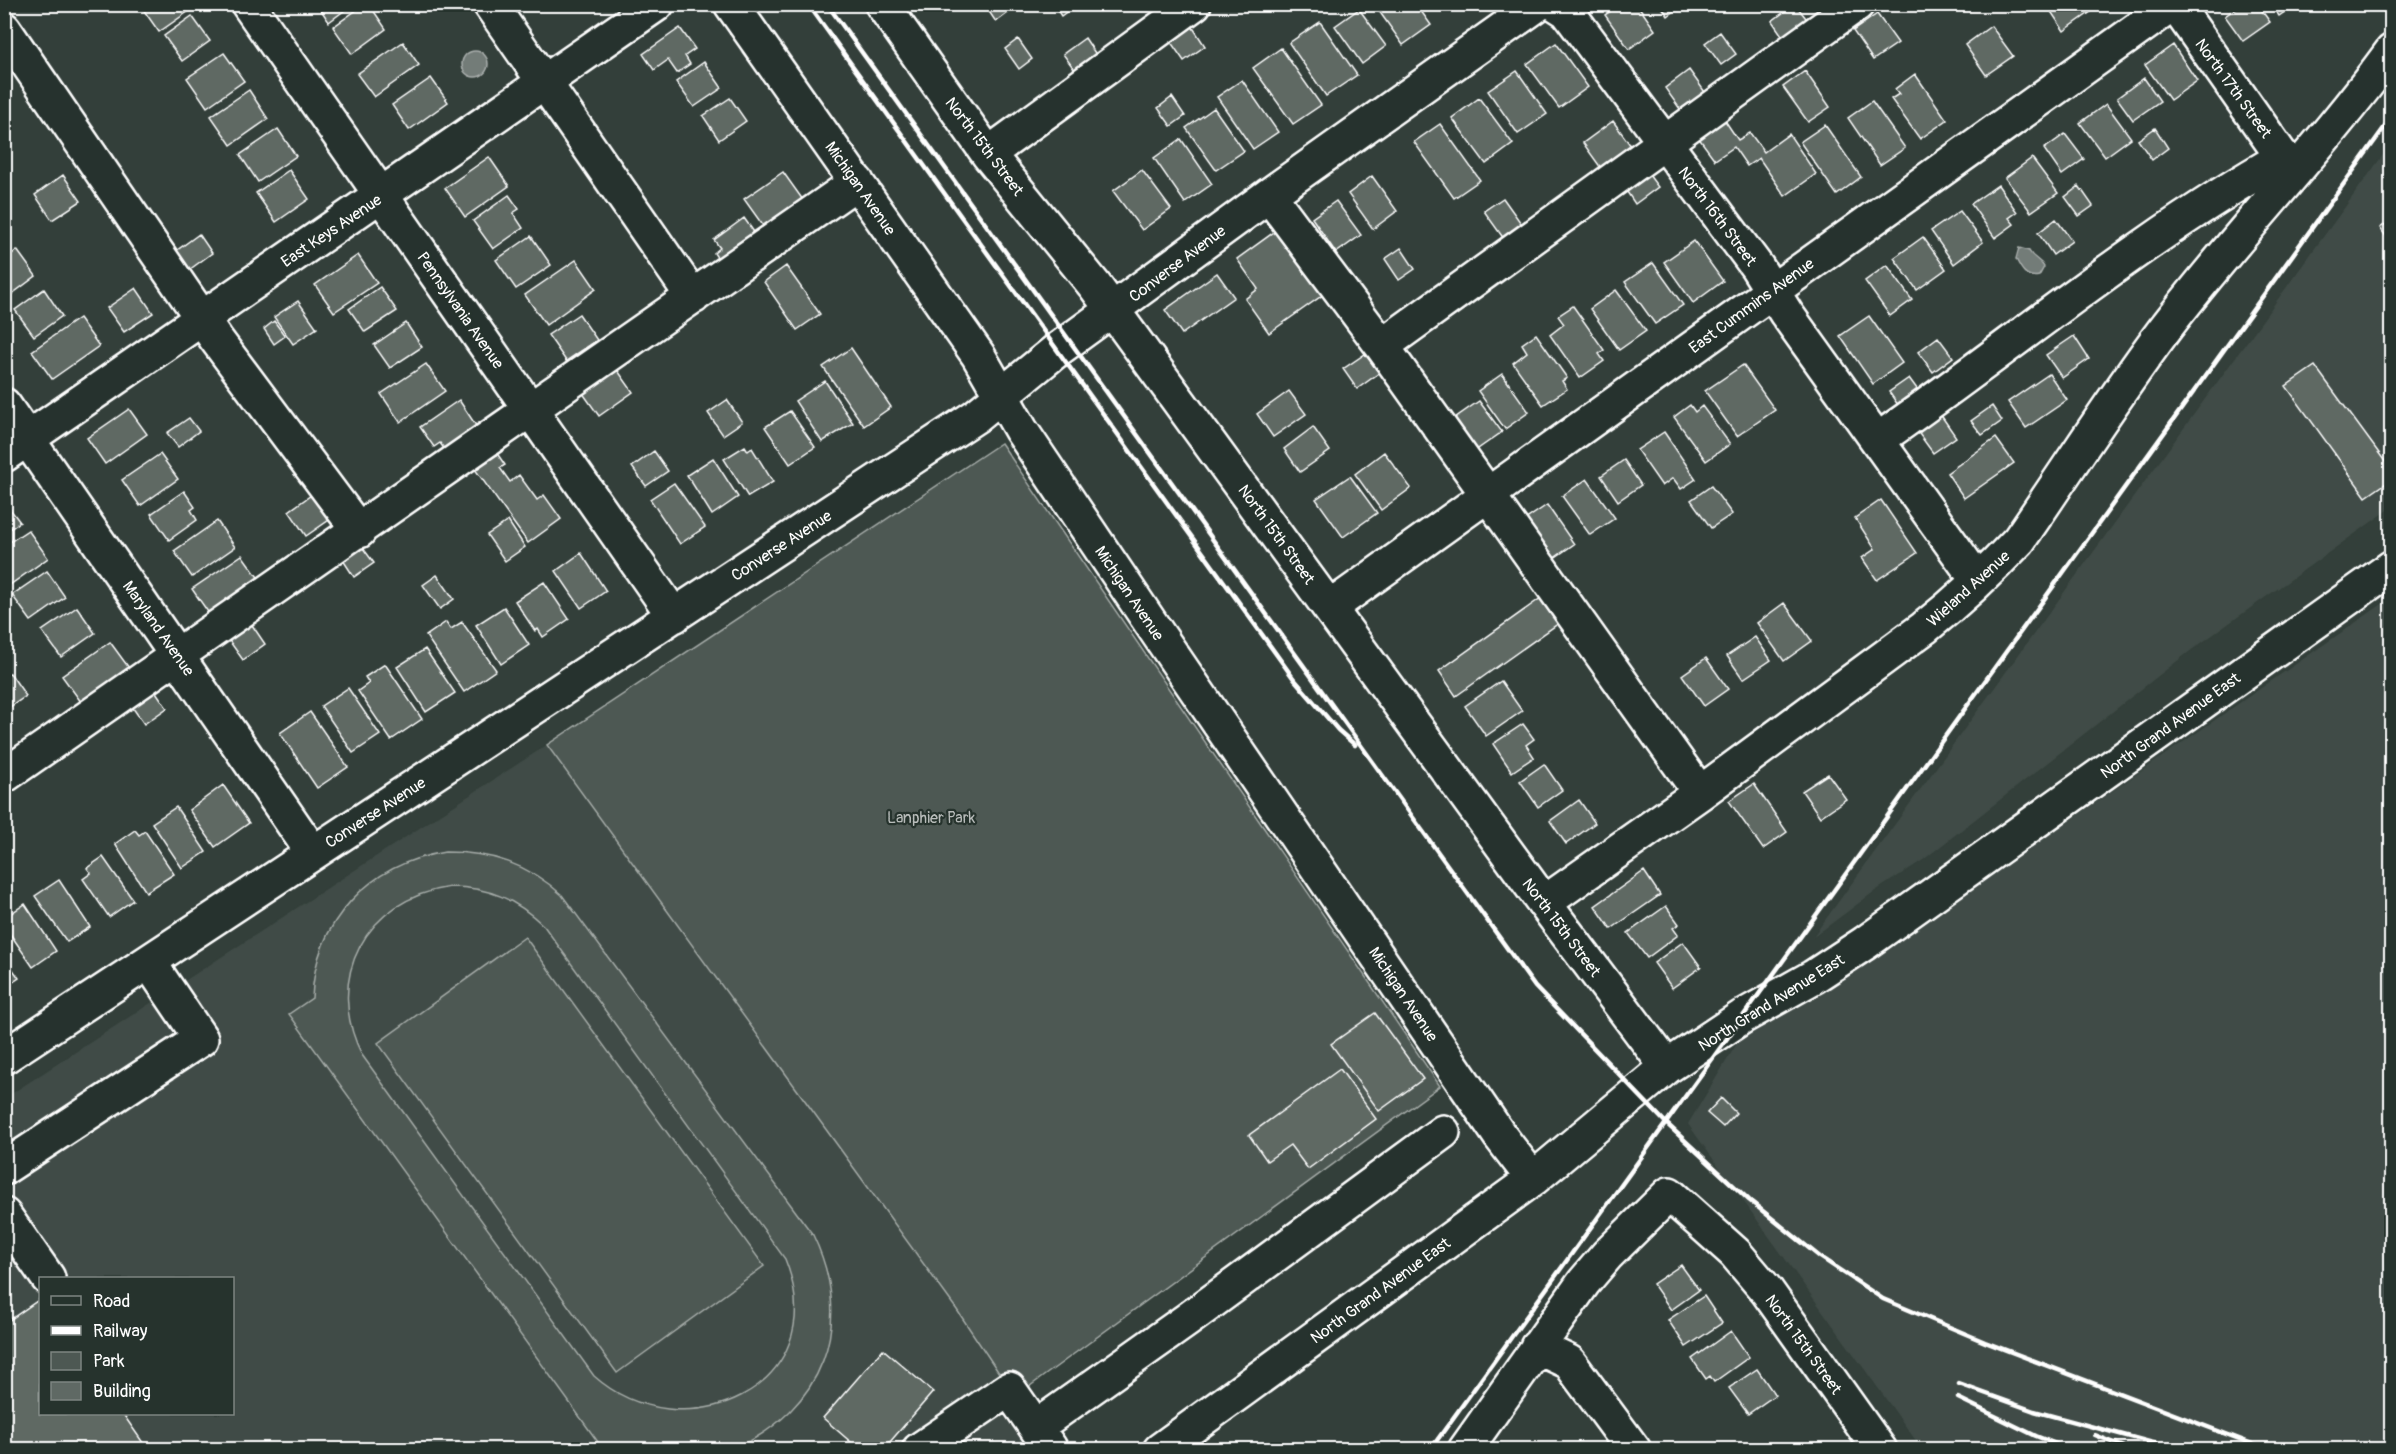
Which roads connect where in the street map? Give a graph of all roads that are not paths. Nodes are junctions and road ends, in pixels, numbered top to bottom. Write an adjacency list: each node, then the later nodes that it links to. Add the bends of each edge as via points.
1 (248, 4): 18 (street, Pennsylvania Avenue)
2 (490, 4): 13 (street)
3 (657, 4): 13 (street, East Keys Avenue)
4 (731, 4): 17 (street, Michigan Avenue)
5 (882, 4): 15 (street, North 15th Street)
6 (1194, 4): 15 (street)
7 (1538, 4): 19 (street, Converse Avenue)
8 (1556, 4): 14 (street, North 16th Street, via 1567,11)
9 (1857, 4): 14 (street)
10 (2174, 4): 16 (street, North 17th Street); 20 (street, East Cummins Avenue)
11 (4, 29): 23 (street)
12 (2391, 51): 16 (street, Wieland Avenue, via 2348,112)
13 (544, 82): 18 (street, East Keys Avenue); 21 (street)
14 (1663, 143): 20 (street, North 16th Street); 24 (street)
15 (988, 154): 22 (street, North 15th Street)
16 (2289, 164): 28 (street, via 2229,188 2117,264); 33 (street, Wieland Avenue, via 2163,330 2019,540)
17 (857, 182): 21 (street); 25 (street, Michigan Avenue, via 978,355)
18 (381, 195): 23 (street, East Keys Avenue); 27 (street, Pennsylvania Avenue)
19 (1269, 195): 22 (street, Converse Avenue); 24 (street)
20 (1772, 290): 28 (street, North 16th Street); 30 (street, East Cummins Avenue)
21 (693, 297): 27 (street)
22 (1113, 310): 25 (street, Converse Avenue, via 1057,350); 34 (street, North 15th Street)
23 (202, 318): 29 (street, East Keys Avenue); 31 (street)
24 (1382, 346): 30 (street)
25 (1002, 397): 35 (street, Converse Avenue); 46 (street, Michigan Avenue, via 1158,634)
26 (4, 405): 29 (street, Maryland Avenue)
27 (532, 411): 31 (street); 35 (street, Pennsylvania Avenue)
28 (1879, 439): 33 (street, North 16th Street)
29 (16, 447): 36 (street, Maryland Avenue)
30 (1486, 495): 34 (street, East Cummins Avenue); 38 (street)
31 (358, 531): 36 (street)
32 (2391, 567): 43 (street, North Grand Avenue East, via 1865,943)
33 (1978, 580): 38 (street, Wieland Avenue, via 1924,628)
34 (1331, 608): 40 (street, North 15th Street)
35 (674, 616): 39 (street, Converse Avenue)
36 (179, 656): 37 (street); 39 (street, Maryland Avenue)
37 (4, 776)
38 (1700, 793): 40 (street, Wieland Avenue)
39 (313, 853): 41 (street, Converse Avenue)
40 (1544, 903): 43 (street, North 15th Street)
41 (149, 962): 42 (street, Converse Avenue); 45 (street, via 201,1039)
42 (4, 1057)
43 (1667, 1067): 46 (street, North Grand Avenue East)
44 (1443, 1132): 50 (street, via 1187,1320)
45 (4, 1168)
46 (1533, 1179): 52 (street, North Grand Avenue East)
47 (10, 1236): 48 (street)
48 (47, 1277)
49 (1537, 1347): 53 (street); 54 (street, via 1569,1362); 55 (street, North 15th Street, via 1607,1255 1670,1194 1735,1253 1767,1291)
50 (1042, 1438): 51 (street, via 1009,1389)
51 (919, 1449)
52 (1160, 1449)
53 (1465, 1449)
54 (1634, 1449)
55 (1880, 1449)

